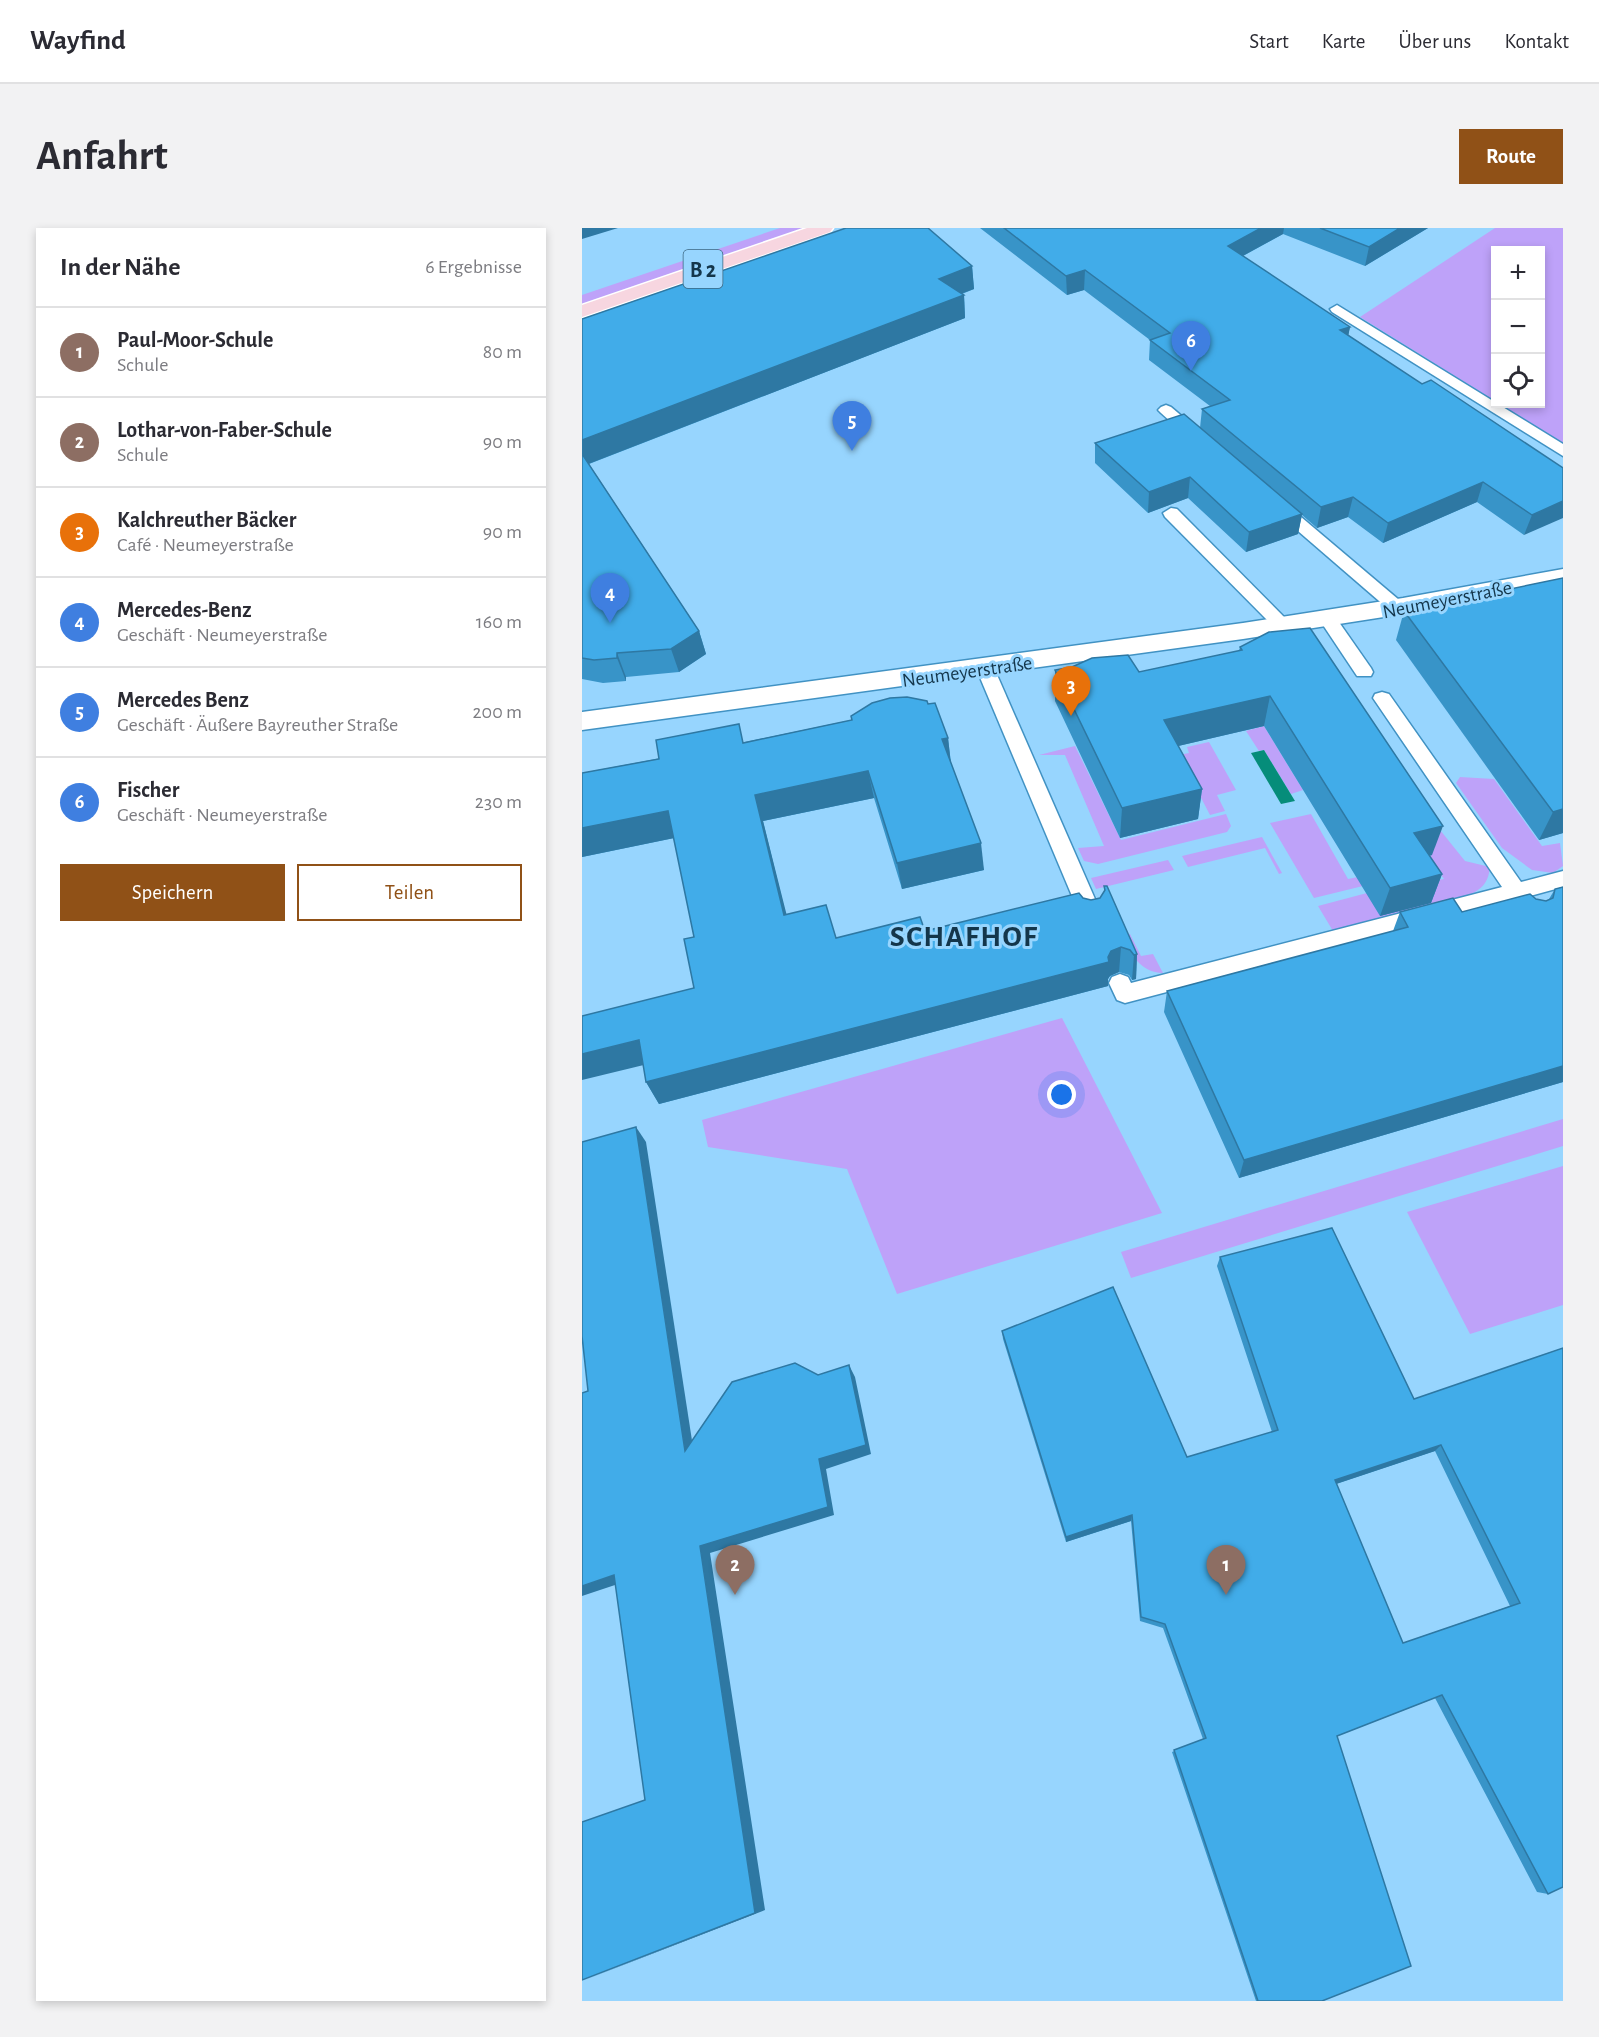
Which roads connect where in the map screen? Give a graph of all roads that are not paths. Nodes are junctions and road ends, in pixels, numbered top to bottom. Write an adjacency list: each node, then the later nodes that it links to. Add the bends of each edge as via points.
1 (824, 228): 3 (main road, B 2)
2 (1337, 309): 6 (lane)
3 (582, 311)
4 (1166, 410): 5 (lane)
5 (1210, 448)
6 (1563, 452)
7 (1264, 494): 10 (lane)
8 (1171, 513): 12 (lane)
9 (1563, 576): 10 (street, Neumeyerstraße)
10 (1399, 609): 11 (street, Neumeyerstraße)
11 (1328, 619): 12 (street, Neumeyerstraße); 14 (lane)
12 (1283, 626): 13 (street, Neumeyerstraße)
13 (985, 668): 16 (street, Neumeyerstraße); 20 (lane)
14 (1364, 672)
15 (1382, 698): 18 (lane)
16 (582, 721)
17 (1563, 879): 18 (lane)
18 (1516, 891): 19 (lane); 21 (lane, via 1125,994)
19 (1531, 914)
20 (1091, 915)
21 (1120, 983)

